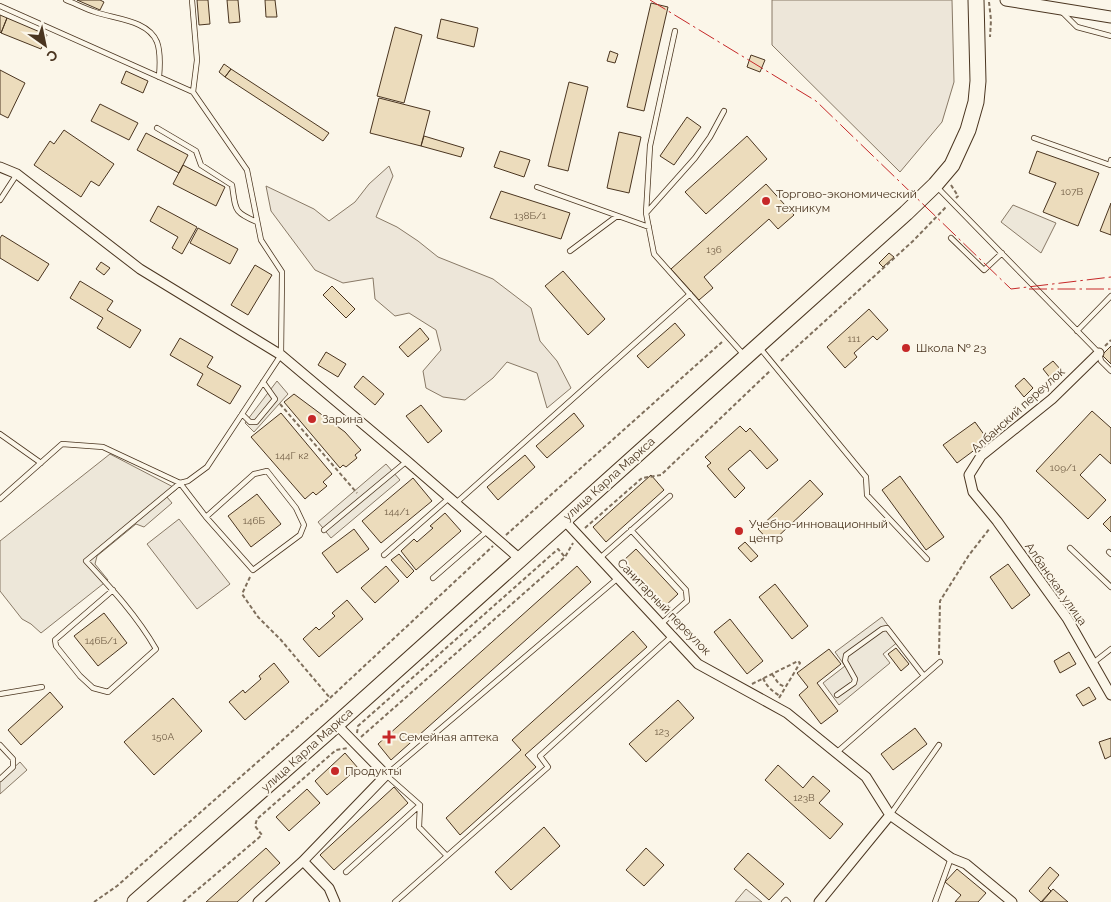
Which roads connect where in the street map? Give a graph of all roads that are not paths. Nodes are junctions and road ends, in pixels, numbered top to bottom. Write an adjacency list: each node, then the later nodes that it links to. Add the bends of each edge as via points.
1 (66, 0): 10 (lane, via 124,20 150,33 160,54)
2 (192, 0): 11 (lane, via 197,60)
3 (976, 0): 18 (highway, улица Карла Маркса, via 976,102 968,130)
4 (1006, 0): 6 (street)
5 (0, 6): 10 (lane)
6 (1059, 9): 7 (street); 9 (lane, via 1076,27)
7 (1111, 17)
8 (675, 31): 21 (lane, via 650,146)
9 (1111, 36)
10 (159, 77): 11 (lane)
11 (194, 92): 23 (lane, via 248,170)
12 (724, 110): 21 (lane, via 696,158)
13 (157, 128): 23 (lane, via 196,150 201,165 232,185 236,209 241,215)
14 (1034, 138): 15 (lane, via 1110,165)
15 (1111, 160)
16 (0, 167): 17 (street)
17 (17, 174): 20 (lane); 33 (street, via 140,269)
18 (942, 183): 27 (lane, via 952,202); 31 (highway, улица Карла Маркса)
19 (537, 186): 22 (lane)
20 (0, 200)
21 (646, 213): 24 (lane)
22 (617, 216): 24 (lane); 26 (lane)
23 (257, 222): 33 (lane, via 261,240 282,272)
24 (649, 227): 28 (lane, via 654,254)
25 (952, 238): 27 (lane, via 984,270)
26 (570, 251)
27 (1002, 253): 30 (lane)
28 (690, 294): 34 (lane); 45 (lane)
29 (1111, 296): 30 (lane)
30 (1077, 331): 32 (lane)
31 (758, 344): 34 (highway, улица Карла Маркса); 55 (lane, via 866,477 867,495)
32 (1098, 353): 35 (lane); 42 (street, Албанский переулок, via 1052,398 981,456 969,475)
33 (280, 355): 36 (lane); 39 (street)
34 (745, 356): 47 (highway, улица Карла Маркса)
35 (1111, 372)
36 (263, 382): 37 (lane); 37 (lane, via 275,399 256,422 250,422)
37 (242, 414): 41 (lane, via 207,467)
38 (0, 434): 40 (lane)
39 (407, 461): 45 (street); 48 (lane)
40 (41, 463): 41 (lane, via 62,444 103,447); 44 (lane)
41 (180, 483): 46 (lane); 59 (lane, via 86,561)
42 (973, 492): 64 (street, Албанская улица, via 1067,618)
43 (670, 496): 49 (lane)
44 (0, 499)
45 (453, 501): 50 (street); 52 (lane)
46 (206, 517): 46 (lane, via 253,570 300,535 304,525 296,508 267,471 254,474)
47 (564, 520): 53 (street, Санитарный переулок); 54 (highway, улица Карла Маркса)
48 (324, 530)
49 (632, 530): 53 (lane); 60 (lane, via 686,590 687,602)
50 (487, 531): 54 (street); 56 (lane)
51 (1070, 548): 58 (lane)
52 (384, 555)
53 (600, 558): 57 (street, Санитарный переулок)
54 (520, 559): 70 (highway, улица Карла Маркса)
55 (927, 559)
56 (433, 578)
57 (618, 578): 60 (street, Санитарный переулок); 74 (lane)
58 (1111, 588)
59 (112, 590): 59 (lane, via 143,626 156,649 108,692 93,688 80,676 56,646 55,640)
60 (661, 624): 61 (street, Санитарный переулок)
61 (672, 636): 73 (street, Санитарный переулок, via 698,664 787,714); 78 (lane, via 540,756 548,767)
62 (1111, 649): 64 (lane)
63 (940, 662): 65 (lane)
64 (1093, 663): 69 (street, Албанская улица)
65 (924, 676): 68 (lane, via 888,628 882,629 846,655 845,661 855,678 854,683); 73 (lane)
66 (42, 687): 67 (lane)
67 (0, 694)
68 (837, 695)
69 (1111, 695)
70 (336, 724): 74 (street); 82 (highway, улица Карла Маркса)
71 (0, 745): 75 (lane, via 13,759 13,767)
72 (939, 746): 77 (lane)
73 (836, 753): 77 (street, Санитарный переулок, via 866,777)
74 (386, 775): 76 (lane); 80 (street)
75 (0, 779)
76 (420, 804): 78 (lane, via 419,827); 81 (lane)
77 (890, 815): 79 (street, Санитарный переулок); 88 (street)
78 (447, 856): 85 (lane)
79 (951, 858): 89 (lane); 90 (street, Санитарный переулок, via 966,864)
80 (303, 861): 83 (street); 84 (street, via 329,888)
81 (346, 872)
82 (135, 902)
83 (258, 902)
84 (335, 902)
85 (395, 902)
86 (784, 902): 87 (lane)
87 (788, 902)
88 (819, 902)
89 (935, 902)
90 (1012, 902)

